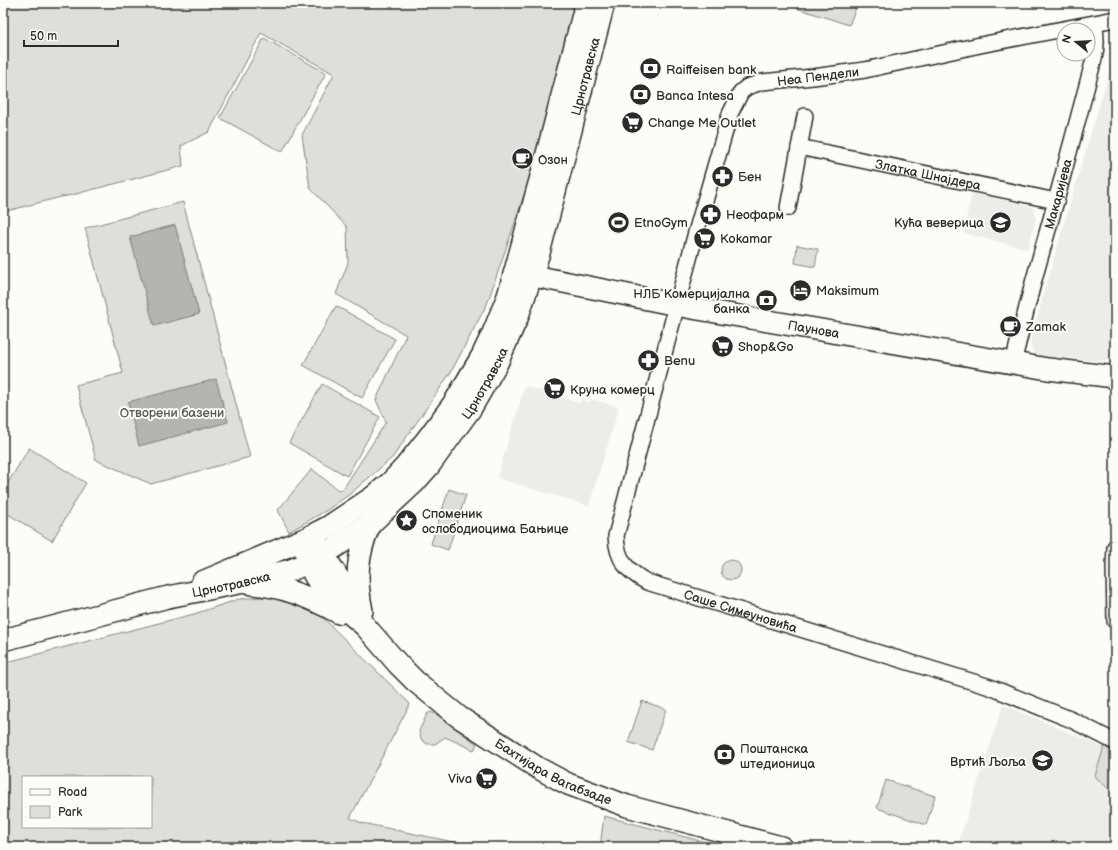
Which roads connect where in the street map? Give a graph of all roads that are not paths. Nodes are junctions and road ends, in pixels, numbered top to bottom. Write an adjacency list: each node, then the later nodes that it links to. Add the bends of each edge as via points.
1 (586, 3): 13 (main road, Црнотравска, via 542,173)
2 (604, 3): 13 (main road, Црнотравска)
3 (1115, 19): 4 (street, Неа Пендели)
4 (1096, 24)
5 (1056, 31): 14 (street, Неа Пендели, via 865,70 762,82 747,87 741,92 730,114)
6 (1096, 33): 7 (street, Макаријева)
7 (1096, 51)
8 (1093, 62): 11 (street, Макаријева)
9 (805, 116): 10 (street)
10 (799, 147): 11 (street, Златка Шнајдера); 12 (street)
11 (1056, 201): 15 (street, Макаријева)
12 (788, 208)
13 (523, 274): 14 (main road, Паунова); 17 (main road, Црнотравска, via 518,316 508,342 485,386 429,466); 18 (main road, Црнотравска, via 508,296 482,356 428,438 391,482 373,498)
14 (677, 305): 15 (main road, Паунова); 26 (street, Саше Симеуновића, via 616,536 621,559 633,573 657,586 990,687 1072,720)
15 (1012, 364): 16 (main road, Паунова)
16 (1115, 378)
17 (370, 524): 20 (main road, Црнотравска); 24 (main road, via 359,557 359,592)
18 (308, 538): 20 (main road, Бахтијара Вагабзаде); 22 (main road, Црнотравска)
19 (1115, 547): 23 (street)
20 (316, 559): 21 (main road, Црнотравска, via 291,570); 24 (main road, Бахтијара Вагабзаде, via 314,575 323,589)
21 (239, 583): 22 (main road, Црнотравска); 24 (main road, via 268,585 294,593)
22 (168, 597): 25 (main road, Црнотравска)
23 (1115, 621)
24 (365, 626): 27 (main road, Бахтијара Вагабзаде, via 398,664 430,694 459,717 538,768 580,789 627,806)
25 (3, 640)
26 (1115, 742)
27 (781, 847)

